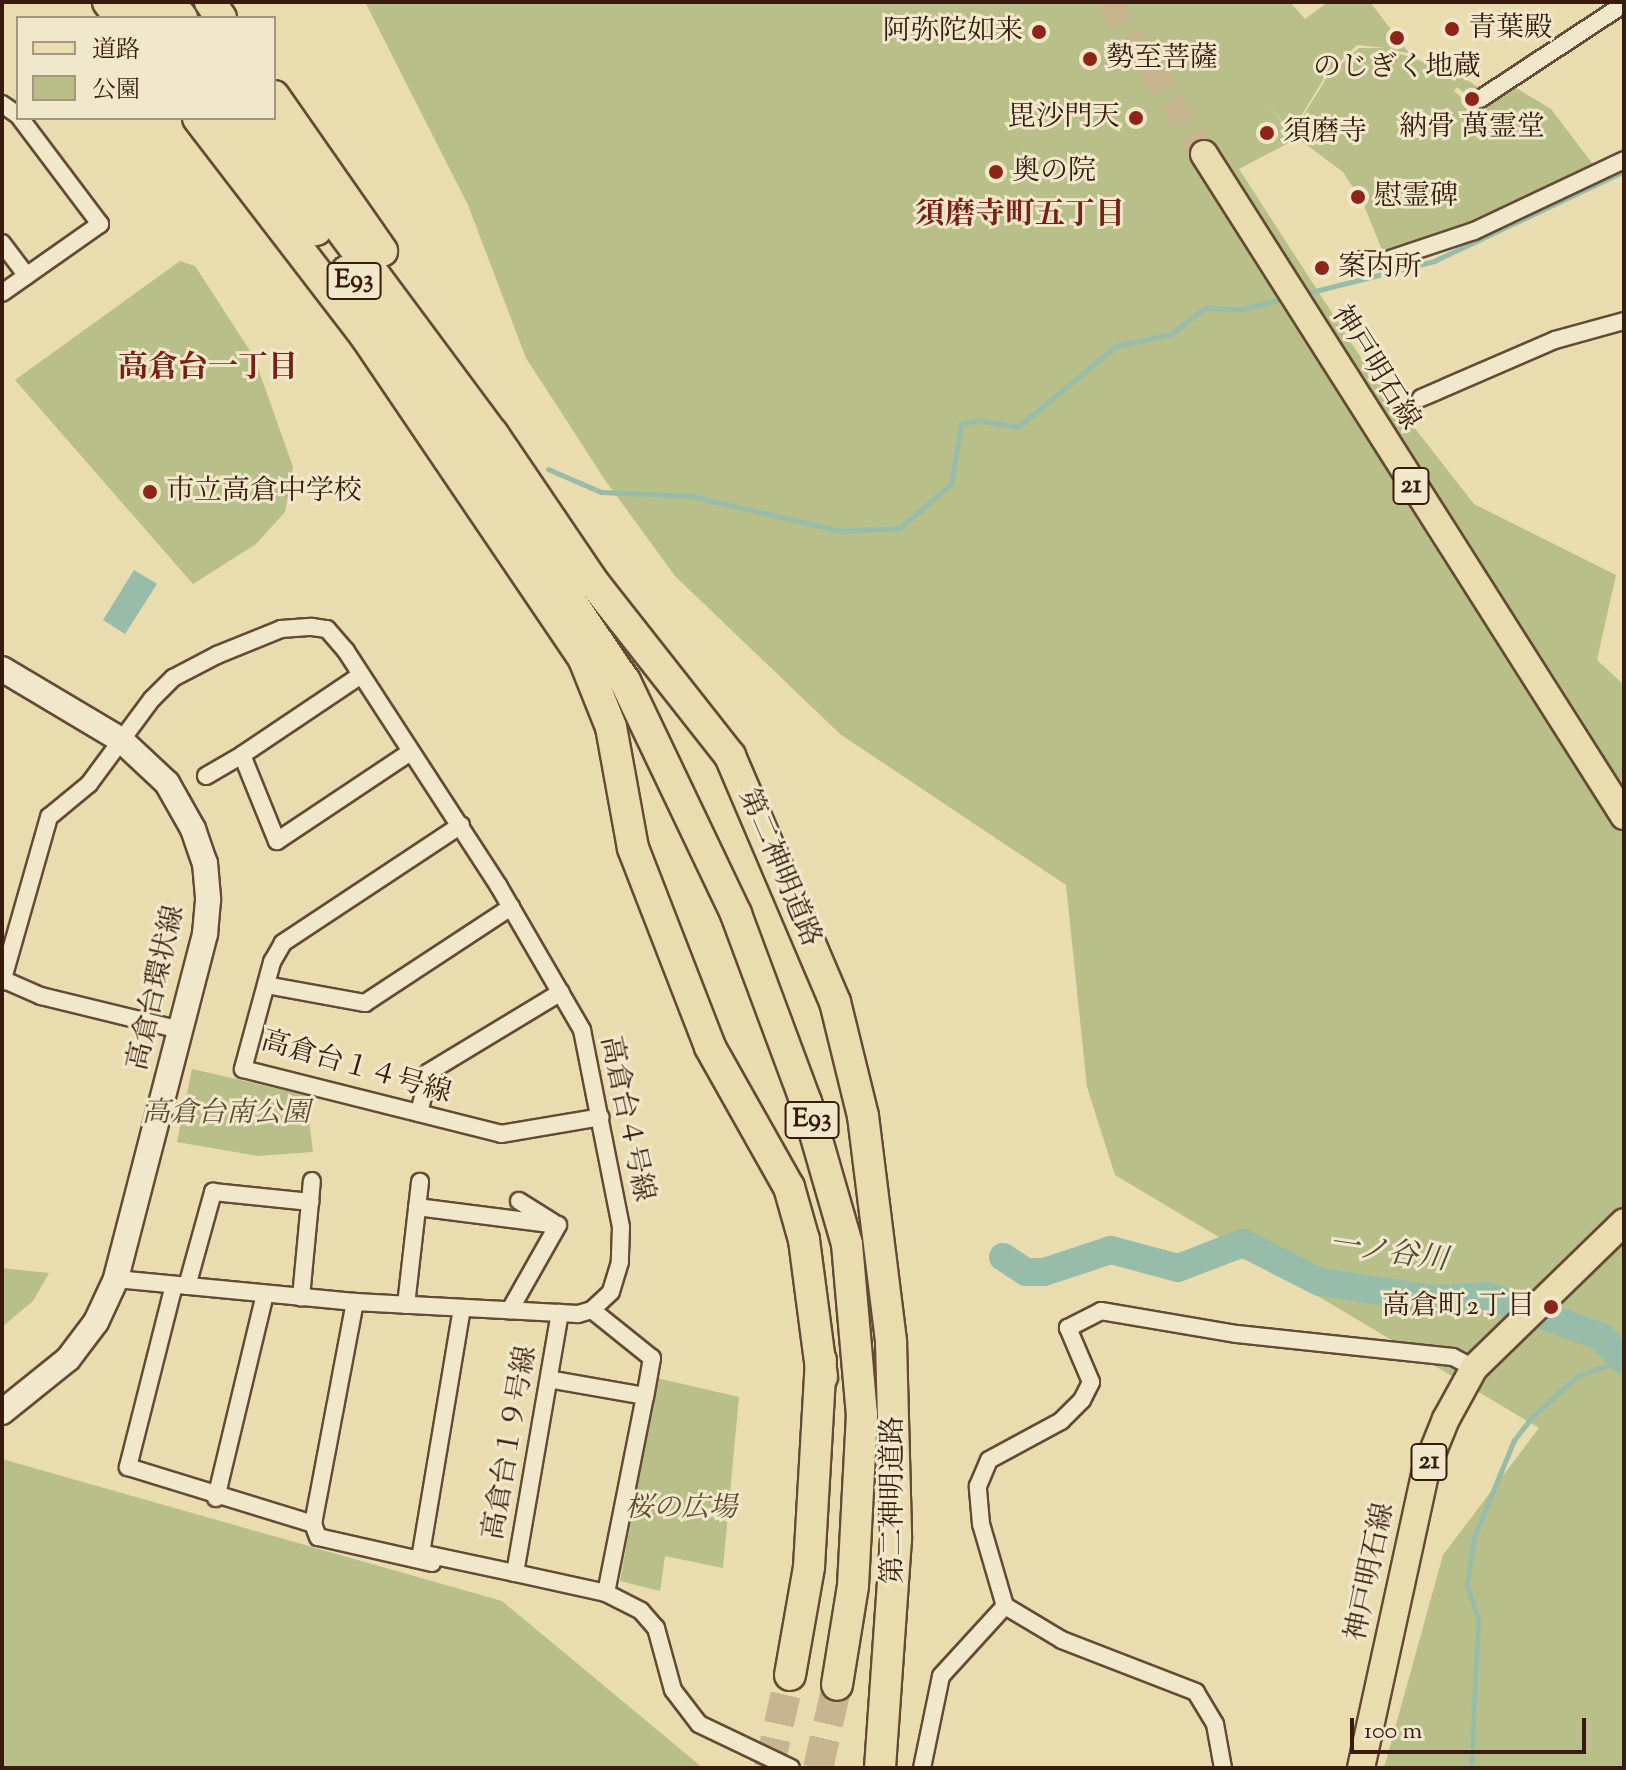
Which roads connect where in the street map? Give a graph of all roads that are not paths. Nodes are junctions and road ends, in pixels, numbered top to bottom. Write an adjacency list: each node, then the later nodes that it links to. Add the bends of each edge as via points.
1 (1624, 4): 3 (street)
2 (276, 99): 16 (highway, via 428,317)
3 (1480, 99)
4 (21, 120): 12 (street, via 100,224)
5 (200, 120): 16 (highway, via 366,337)
6 (231, 120): 16 (highway, 第二神明道路 / E93, via 336,255)
7 (259, 120): 16 (highway, 第二神明道路 / E93)
8 (1204, 154): 24 (main road, 神戸明石線 / 21)
9 (1624, 160): 11 (street, via 1474,231 1387,260)
10 (2, 243): 12 (street)
11 (1361, 260)
12 (27, 276): 13 (street)
13 (2, 293)
14 (1624, 321): 15 (street, via 1563,337)
15 (1421, 398)
16 (472, 449): 17 (highway, 第二神明道路 / E93)
17 (574, 598): 31 (highway, 第二神明道路 / E93, via 651,731 736,914); 52 (highway, via 583,657 605,708 633,848 710,1047 789,1187 804,1240); 65 (highway, 第二神明道路 / E93, via 730,756 835,1002 851,1057 883,1252 893,1372 893,1626)
18 (2, 669): 20 (street, 高倉台環状線)
19 (361, 675): 20 (street, 高倉台４号線, via 327,629 281,629 173,678); 21 (street, 高倉台４号線); 22 (street)
20 (117, 738): 27 (street, via 89,784 49,817); 30 (street, 高倉台環状線, via 179,800 205,863 205,934)
21 (409, 753): 22 (street, via 277,841); 25 (street, 高倉台４号線)
22 (242, 755): 23 (street)
23 (206, 776)
24 (1624, 816)
25 (461, 825): 26 (street, 高倉台４号線); 28 (street, 高倉台１４号線, via 283,943)
26 (511, 907): 28 (street, via 365,1003); 29 (street, 高倉台４号線)
27 (2, 980): 30 (street, via 41,996)
28 (266, 985): 32 (street, 高倉台１４号線, via 243,1069)
29 (561, 992): 32 (street, via 429,1072); 33 (street, 高倉台４号線, via 582,1030)
30 (180, 1030): 41 (street, 高倉台環状線)
31 (780, 1035): 52 (highway, 第二神明道路 / E93, via 796,1095 809,1181); 63 (highway, 第二神明道路 / E93, via 829,1170 847,1244 858,1325 861,1498)
32 (419, 1113): 33 (street, 高倉台１４号線, via 501,1134)
33 (601, 1117): 49 (street, 高倉台４号線, via 621,1227 620,1262 611,1292)
34 (312, 1181): 37 (street)
35 (420, 1182): 38 (street)
36 (519, 1201): 40 (street)
37 (310, 1202): 42 (street, via 213,1192); 44 (street)
38 (417, 1207): 40 (street); 46 (street)
39 (1624, 1222): 51 (main road, 神戸明石線 / 21)
40 (558, 1225): 48 (street)
41 (116, 1279): 42 (street); 55 (street, 高倉台環状線, via 96,1322 68,1359)
42 (180, 1286): 43 (street); 56 (street, via 128,1467)
43 (265, 1294): 44 (street); 56 (street)
44 (301, 1298): 45 (street)
45 (355, 1302): 46 (street); 57 (street)
46 (406, 1305): 47 (street)
47 (462, 1308): 48 (street); 58 (street, 高倉台１９号線, via 421,1553)
48 (510, 1310): 50 (street)
49 (592, 1310): 50 (street); 54 (street, via 652,1358)
50 (560, 1313): 53 (street, 高倉台１９号線)
51 (1474, 1368): 61 (street, via 1453,1357 1383,1347 1237,1334 1101,1311 1085,1315 1068,1328 1091,1382 1082,1400 1061,1421 989,1460 978,1486 981,1524); 68 (main road, 神戸明石線 / 21, via 1427,1466)
52 (822, 1377): 62 (highway, 第二神明道路 / E93, via 809,1567)
53 (549, 1379): 54 (street); 59 (street, 高倉台１９号線)
54 (645, 1396): 60 (street)
55 (2, 1412)
56 (216, 1498): 57 (street)
57 (313, 1524): 58 (street, via 318,1537 449,1567)
58 (450, 1559): 59 (street, 高倉台１９号線)
59 (515, 1573): 60 (street)
60 (606, 1593): 64 (street, via 641,1611 656,1628 673,1690 699,1724)
61 (1005, 1606): 66 (street, via 941,1676); 67 (street, via 1062,1640 1196,1692 1215,1724)
62 (790, 1675)
63 (837, 1685)
64 (791, 1768)
65 (880, 1768)
66 (922, 1768)
67 (1223, 1768)
68 (1361, 1768)

